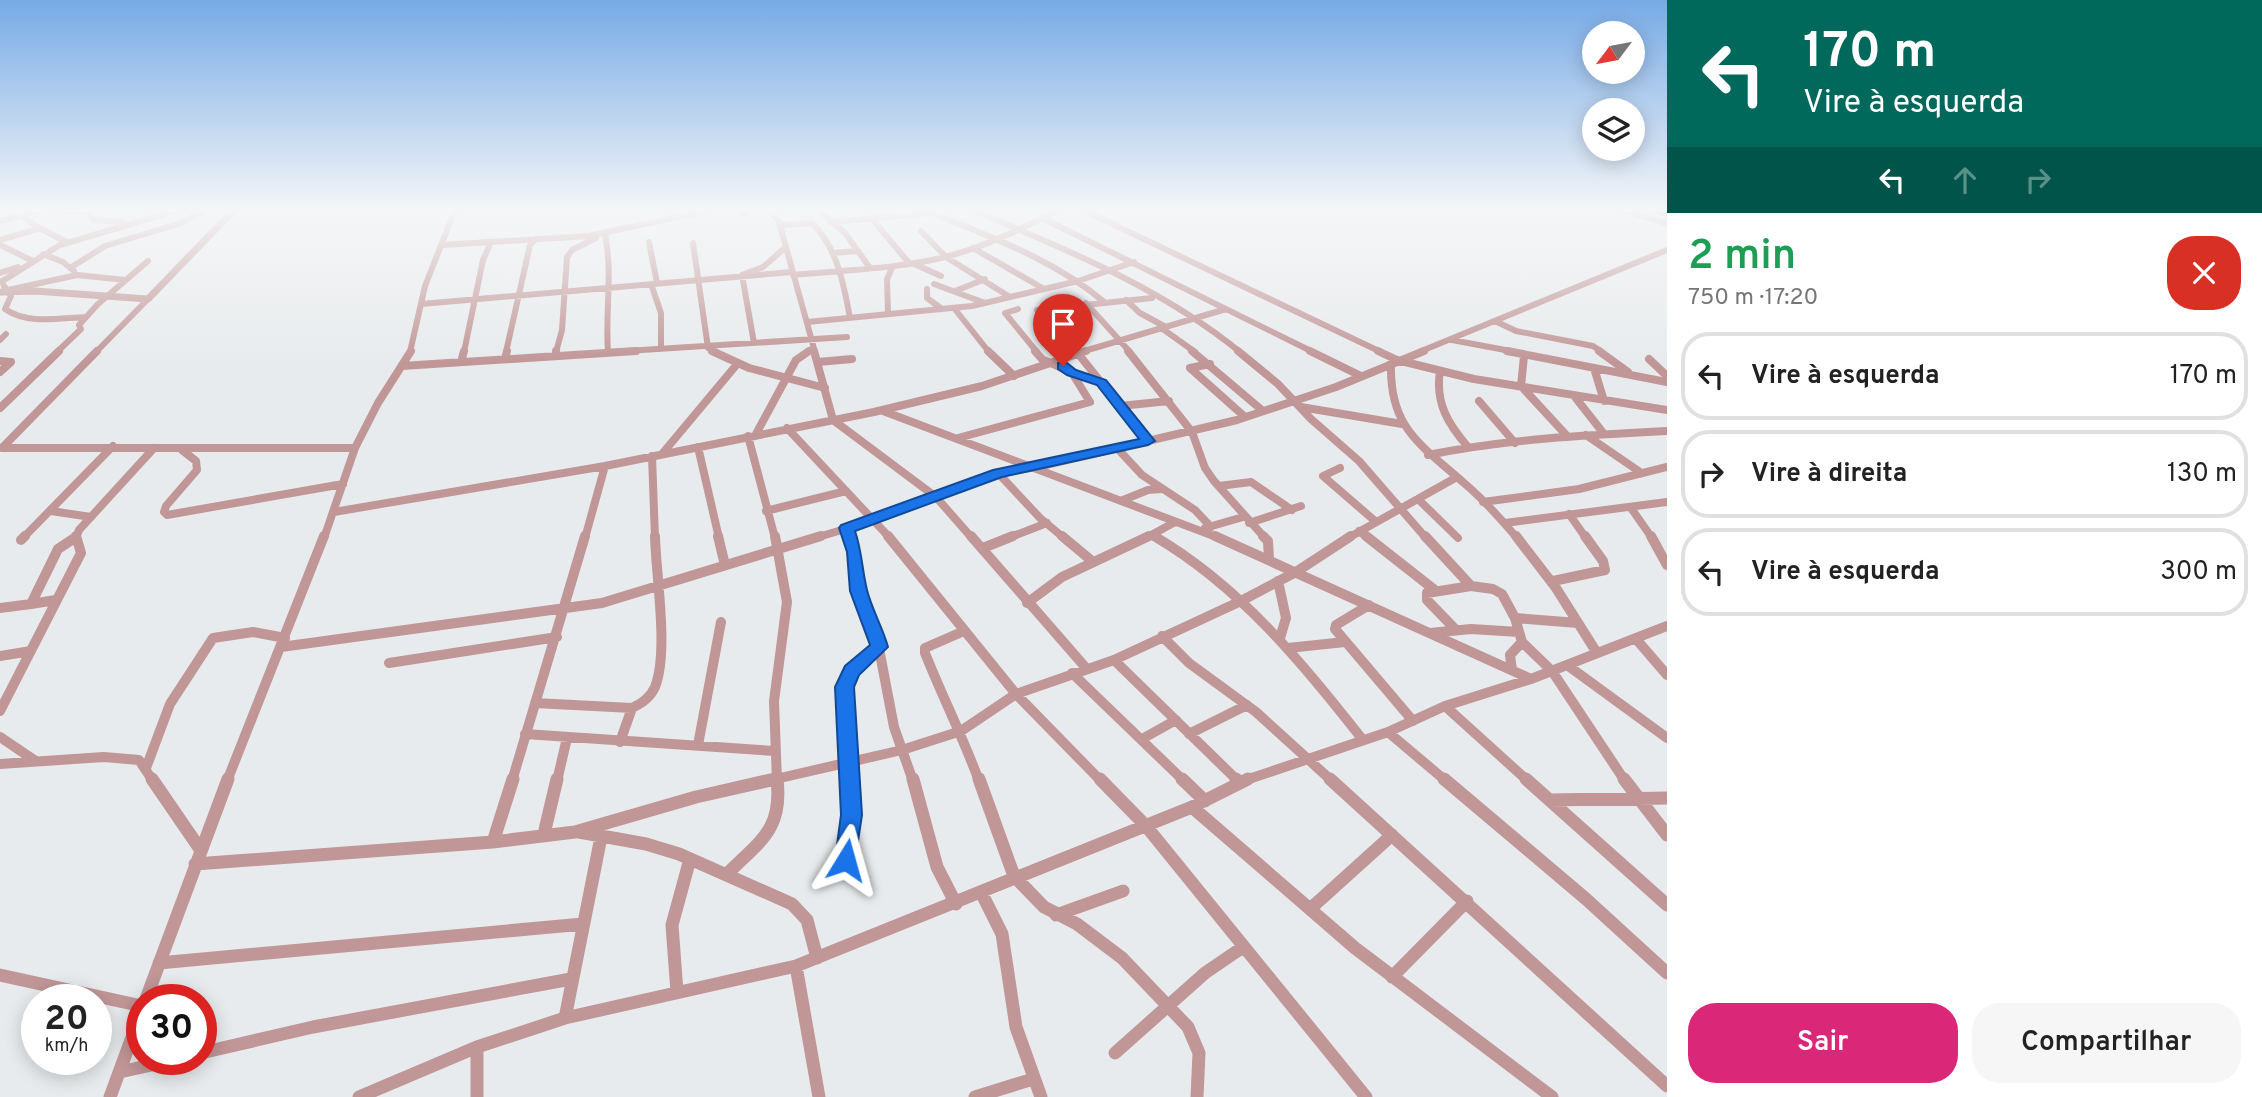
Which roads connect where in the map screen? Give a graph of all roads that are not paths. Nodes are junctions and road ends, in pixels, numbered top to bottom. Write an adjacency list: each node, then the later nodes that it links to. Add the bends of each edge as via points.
1 (56, 261): 28 (street)
2 (86, 261): 28 (street)
3 (148, 261): 37 (street)
4 (184, 261): 53 (street)
5 (436, 261): 58 (street)
6 (483, 261): 51 (street)
7 (527, 261): 48 (street)
8 (568, 261): 46 (street)
9 (611, 261): 42 (street)
10 (651, 261): 40 (street)
11 (696, 261): 35 (street)
12 (770, 261): 33 (street)
13 (790, 261): 32 (street)
14 (834, 261): 29 (street)
15 (866, 261): 27 (street)
16 (921, 261): 25 (street)
17 (953, 261): 36 (street)
18 (996, 261): 44 (street)
19 (1041, 261): 38 (street)
20 (1088, 261): 30 (street)
21 (1189, 261): 91 (street)
22 (1640, 261): 68 (street)
23 (30, 262): 31 (street); 39 (street)
24 (1134, 262): 30 (street); 62 (street)
25 (910, 263): 26 (street); 34 (street)
26 (893, 266): 27 (street); 64 (street, via 887,279)
27 (870, 268): 29 (street)
28 (73, 271): 37 (street); 45 (street)
29 (837, 271): 32 (street); 66 (street)
30 (1106, 272): 38 (street); 52 (street)
31 (0, 273)
32 (793, 273): 33 (street); 69 (street)
33 (742, 275): 35 (street); 76 (street)
34 (941, 276)
35 (699, 279): 40 (street); 78 (street)
36 (985, 279): 47 (street); 49 (street)
37 (126, 280): 50 (street)
38 (1078, 281): 44 (street); 55 (street)
39 (0, 282): 45 (street)
40 (654, 283): 42 (street); 79 (street, via 661,313)
41 (934, 284): 47 (street)
42 (610, 287): 46 (street); 80 (street)
43 (927, 289): 60 (street, via 928,298)
44 (1044, 289): 49 (street)
45 (4, 291): 50 (street); 63 (street, via 11,299)
46 (565, 291): 48 (street); 82 (street)
47 (955, 291): 56 (street)
48 (519, 295): 51 (street); 84 (street)
49 (1010, 297): 56 (street)
50 (105, 298): 53 (street); 65 (street)
51 (475, 298): 58 (street); 88 (street)
52 (1154, 298): 54 (street); 67 (street)
53 (148, 299): 137 (street)
54 (1126, 300): 55 (street); 70 (street)
55 (1103, 301): 57 (street)
56 (985, 303): 59 (street)
57 (1086, 303): 74 (street); 81 (street, via 1037,310)
58 (421, 304): 94 (street, via 412,349)
59 (954, 308): 60 (street); 101 (street)
60 (942, 309): 64 (street)
61 (1018, 309): 90 (street, via 1006,312 1006,317 1039,356)
62 (1226, 309): 67 (street); 102 (street)
63 (2, 310): 65 (street, via 29,318)
64 (888, 314): 66 (street)
65 (86, 317): 117 (street, via 79,325 82,329)
66 (849, 318): 69 (street)
67 (1195, 318): 70 (street); 114 (street, via 1261,369)
68 (1495, 321): 75 (street); 99 (street, via 1516,331 1593,346)
69 (807, 322): 77 (street)
70 (1162, 327): 74 (street); 93 (street)
71 (6, 334): 73 (street)
72 (847, 337): 77 (street)
73 (0, 340)
74 (1118, 340): 81 (street); 111 (street)
75 (1450, 340): 83 (street); 91 (street)
76 (754, 342): 77 (street); 78 (street)
77 (813, 343): 89 (street); 104 (street, via 796,360)
78 (706, 346): 79 (street); 92 (street)
79 (661, 348): 80 (street)
80 (608, 352): 82 (street)
81 (1077, 353): 90 (street); 100 (street)
82 (556, 355): 84 (street)
83 (1524, 356): 95 (street); 106 (street)
84 (505, 359): 88 (street)
85 (852, 359): 89 (street)
86 (1649, 359): 103 (street)
87 (0, 361): 97 (street, via 11,362)
88 (461, 362): 94 (street)
89 (818, 362): 108 (street)
90 (1054, 362): 98 (street); 101 (street)
91 (1394, 362): 96 (street); 102 (street); 123 (street, via 1390,391)
92 (738, 363): 104 (street); 142 (street)
93 (1210, 364): 120 (street); 121 (street, via 1190,368)
94 (402, 366): 139 (street)
95 (1594, 368): 99 (street); 113 (street)
96 (1440, 371): 106 (street); 136 (street, via 1436,391 1442,412)
97 (0, 372)
98 (1072, 373): 100 (street); 107 (street)
99 (1631, 374): 105 (street)
100 (1092, 375): 107 (street); 115 (street)
101 (1014, 376): 118 (street)
102 (1361, 376): 114 (street)
103 (1667, 376)
104 (787, 380): 108 (street); 128 (street)
105 (1667, 382)
106 (1521, 386): 109 (street); 130 (street)
107 (1081, 387): 131 (street, via 1088,403)
108 (825, 388): 122 (street)
109 (1576, 397): 110 (street); 116 (street)
110 (1594, 400): 113 (street); 116 (street)
111 (1169, 401): 115 (street); 125 (street)
112 (1479, 401): 133 (street)
113 (1604, 401): 119 (street)
114 (1296, 404): 120 (street); 123 (street); 162 (street, via 1359,461)
115 (1120, 405): 132 (street)
116 (1582, 407): 127 (street)
117 (0, 408)
118 (882, 410): 122 (street); 131 (street)
119 (1667, 410)
120 (1263, 411): 121 (street)
121 (1245, 417): 125 (street)
122 (833, 419): 124 (street); 156 (street)
123 (1402, 424): 143 (street)
124 (787, 428): 128 (street); 155 (street)
125 (1191, 431): 132 (street); 153 (street, via 1207,471)
126 (1667, 431): 127 (street)
127 (1604, 433): 129 (street)
128 (752, 435): 135 (street); 166 (street, via 751,461)
129 (1586, 435): 130 (street); 149 (street)
130 (1568, 437): 133 (street)
131 (956, 439): 146 (street)
132 (1148, 441): 140 (street)
133 (1515, 443): 136 (street)
134 (113, 446): 137 (street); 138 (street); 165 (street)
135 (698, 447): 142 (street); 188 (street)
136 (1468, 447): 143 (street)
137 (1, 448)
138 (154, 448): 141 (street); 169 (street)
139 (355, 448): 141 (street); 152 (street)
140 (1117, 448): 146 (street); 154 (street)
141 (180, 449): 152 (street, via 198,465 194,476 166,506 167,515)
142 (662, 454): 144 (street)
143 (1428, 455): 151 (street)
144 (652, 456): 145 (street); 193 (street)
145 (604, 466): 167 (street); 202 (street)
146 (1037, 467): 150 (street); 158 (street)
147 (1667, 467): 149 (street)
148 (1340, 468): 172 (street, via 1323,476)
149 (1640, 472): 159 (street, via 1579,489)
150 (998, 473): 156 (street); 174 (street)
151 (1457, 477): 157 (street); 159 (street)
152 (343, 484): 167 (street)
153 (1219, 486): 164 (street, via 1251,482); 171 (street)
154 (1161, 489): 158 (street); 176 (street, via 1195,510)
155 (846, 491): 166 (street); 170 (street)
156 (936, 497): 170 (street); 185 (street)
157 (1418, 499): 162 (street); 182 (street)
158 (1123, 500): 173 (street)
159 (1483, 502): 175 (street)
160 (1667, 502): 163 (street)
161 (1301, 506): 164 (street)
162 (1398, 508): 172 (street); 194 (street)
163 (1631, 508): 168 (street); 189 (street, via 1646,524 1649,538)
164 (1292, 510): 171 (street)
165 (51, 511): 169 (street); 183 (street)
166 (766, 511): 184 (street)
167 (334, 512): 215 (street)
168 (1569, 514): 175 (street); 191 (street, via 1605,570)
169 (91, 517): 181 (street)
170 (876, 520): 177 (street); 208 (street)
171 (1246, 520): 176 (street); 186 (street, via 1271,545)
172 (1375, 521): 179 (street)
173 (1175, 522): 178 (street); 180 (street)
174 (1047, 523): 185 (street); 187 (street)
175 (1505, 523): 191 (street)
176 (1211, 527): 178 (street)
177 (847, 528): 184 (street); 217 (street, via 859,591)
178 (1197, 530): 186 (street)
179 (1359, 531): 190 (street); 195 (street)
180 (1153, 536): 187 (street); 197 (street, via 1189,556)
181 (76, 537): 196 (street, via 81,553); 199 (street, via 58,549)
182 (1458, 538)
183 (21, 540)
184 (780, 548): 188 (street); 251 (street, via 787,625 776,682)
185 (983, 548): 198 (street)
186 (1269, 559): 190 (street)
187 (1092, 561): 198 (street, via 1067,572)
188 (724, 565): 193 (street)
189 (1667, 565)
190 (1296, 572): 192 (street); 200 (street)
191 (1553, 580): 205 (street)
192 (1278, 581): 197 (street); 213 (street, via 1286,618)
193 (656, 586): 202 (street); 235 (street, via 660,662 651,696)
194 (1471, 586): 195 (street); 203 (street, via 1502,594)
195 (1437, 592): 207 (street, via 1427,593 1427,600)
196 (56, 600): 199 (street); 219 (street)
197 (1241, 601): 210 (street); 213 (street)
198 (1027, 603): 225 (street)
199 (31, 604): 201 (street)
200 (1369, 605): 209 (street); 216 (street, via 1336,625)
201 (0, 608)
202 (564, 610): 211 (street); 215 (street)
203 (1515, 618): 205 (street); 212 (street)
204 (721, 622): 249 (street)
205 (1578, 623): 220 (street)
206 (1667, 626): 214 (street)
207 (1455, 629): 209 (street); 212 (street)
208 (964, 631): 231 (street); 239 (street, via 925,649)
209 (1430, 633): 226 (street)
210 (1162, 636): 222 (street); 233 (street, via 1189,663)
211 (558, 637): 223 (street); 232 (street)
212 (1520, 637): 226 (street, via 1510,655); 227 (street)
213 (1280, 638): 218 (street)
214 (1636, 639): 220 (street); 229 (street)
215 (283, 642): 256 (street, via 253,632 213,638 170,704); 270 (street)
216 (1345, 642): 218 (street); 238 (street)
217 (879, 647): 250 (street); 255 (street, via 851,671 845,687)
218 (1288, 648): 247 (street)
219 (31, 651): 221 (street); 236 (street)
220 (1597, 653): 224 (street)
221 (0, 656)
222 (1114, 660): 225 (street); 237 (street)
223 (389, 663)
224 (1567, 665): 227 (street); 245 (street)
225 (1086, 668): 228 (street)
226 (1512, 670): 230 (street)
227 (1552, 671): 230 (street); 259 (street)
228 (1072, 673): 231 (street); 246 (street)
229 (1667, 676)
230 (1531, 679): 234 (street)
231 (1016, 694): 239 (street); 263 (street)
232 (535, 703): 235 (street); 241 (street)
233 (1247, 705): 242 (street); 252 (street)
234 (1445, 706): 238 (street); 261 (street)
235 (632, 708): 248 (street)
236 (0, 711)
237 (1176, 720): 242 (street); 246 (street)
238 (1413, 720): 240 (street)
239 (961, 731): 250 (street); 275 (street)
240 (1388, 732): 247 (street); 288 (street)
241 (525, 734): 244 (street); 269 (street)
242 (1189, 734): 258 (street)
243 (0, 737): 253 (street)
244 (567, 738): 248 (street); 265 (street)
245 (1667, 738)
246 (1142, 739): 262 (street)
247 (1363, 740): 252 (street)
248 (620, 742): 249 (street)
249 (698, 745): 251 (street)
250 (902, 750): 255 (street); 279 (street, via 934,856)
251 (774, 751): 257 (street)
252 (1307, 759): 258 (street); 266 (street)
253 (34, 760): 254 (street); 256 (street, via 128,758 139,760)
254 (0, 764)
255 (846, 765): 257 (street); 272 (street, via 852,815)
256 (146, 768): 270 (street)
257 (776, 778): 264 (street); 274 (street, via 778,817)
258 (1239, 782): 262 (street)
259 (1636, 797): 260 (street); 261 (street); 267 (street)
260 (1667, 798)
261 (1550, 800): 280 (street)
262 (1198, 804): 263 (street); 281 (street)
263 (1146, 826): 275 (street); 284 (street)
264 (575, 832): 265 (street); 268 (street)
265 (544, 835): 269 (street)
266 (1392, 835): 278 (street); 281 (street)
267 (1667, 835)
268 (601, 837): 271 (street, via 646,844); 283 (street)
269 (493, 842): 273 (street)
270 (200, 849): 273 (street)
271 (690, 859): 274 (street); 293 (street, via 672,925)
272 (846, 860)
273 (195, 864): 286 (street)
274 (726, 874): 285 (street, via 798,907)
275 (1014, 876): 277 (street); 282 (street)
276 (1123, 891): 282 (street)
277 (981, 892): 279 (street); 303 (street, via 1006,947 1012,1006)
278 (1467, 901): 290 (street); 304 (street)
279 (956, 904): 285 (street)
280 (1667, 905)
281 (1310, 909): 290 (street)
282 (1056, 915): 295 (street, via 1098,938)
283 (583, 924): 286 (street); 291 (street)
284 (1243, 947): 295 (street, via 1205,973); 312 (street)
285 (817, 958): 287 (street)
286 (159, 963): 292 (street)
287 (796, 966): 293 (street); 308 (street)
288 (1667, 973)
289 (0, 975): 294 (street)
290 (1392, 977): 313 (street)
291 (571, 979): 296 (street); 298 (street)
292 (151, 984)
293 (677, 992): 296 (street)
294 (126, 1004)
295 (1170, 1007): 299 (street); 311 (street, via 1196,1042)
296 (565, 1018): 297 (street)
297 (477, 1047): 306 (street); 307 (street)
298 (217, 1049)
299 (1115, 1053)
300 (126, 1055): 302 (street)
301 (126, 1071): 302 (street)
302 (120, 1072): 305 (street)
303 (1033, 1079): 309 (street); 310 (street)
304 (1667, 1086)
305 (110, 1097)
306 (359, 1097)
307 (477, 1097)
308 (819, 1097)
309 (975, 1097)
310 (1041, 1097)
311 (1197, 1097)
312 (1366, 1097)
313 (1552, 1097)

